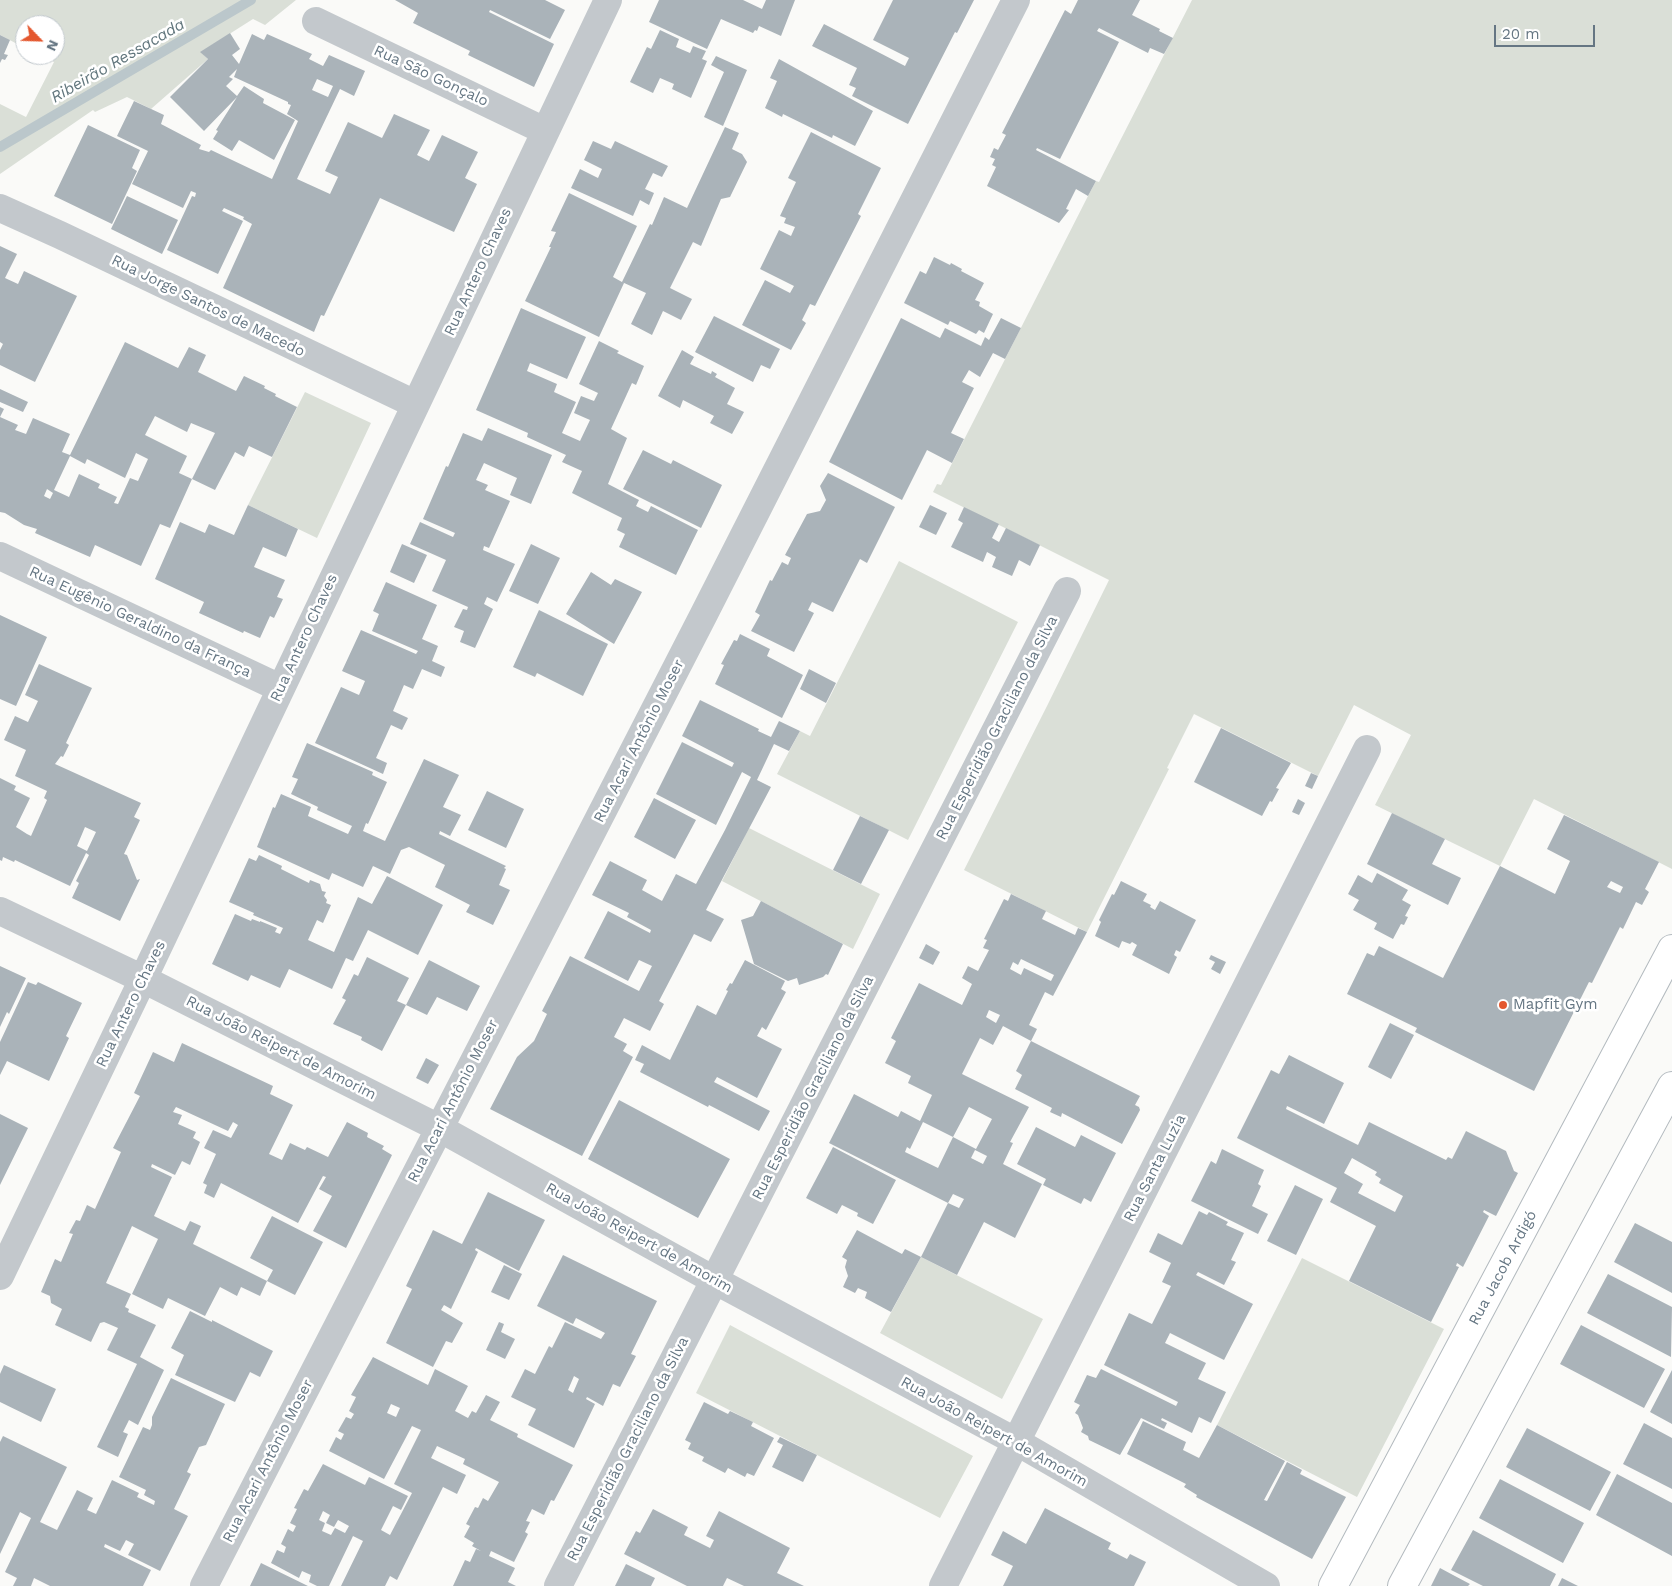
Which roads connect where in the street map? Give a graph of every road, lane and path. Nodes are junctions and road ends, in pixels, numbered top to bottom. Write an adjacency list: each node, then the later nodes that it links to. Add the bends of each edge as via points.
1 (608, 0): 4 (street, Rua Antero Chaves)
2 (1016, 0): 15 (street, Rua Acari Antônio Moser)
3 (316, 21): 4 (street, Rua São Gonçalo)
4 (545, 131): 6 (street, Rua Antero Chaves)
5 (0, 208): 6 (street, Rua Jorge Santos de Macedo)
6 (415, 404): 9 (street, Rua Antero Chaves)
7 (0, 556): 9 (street, Rua Eugênio Geraldino da França)
8 (1067, 590): 17 (street, Rua Esperidião Graciliano da Silva)
9 (280, 688): 13 (street, Rua Antero Chaves)
10 (1367, 749): 18 (street, Rua Santa Luzia)
11 (0, 911): 13 (street, Rua João Reipert de Amorim)
12 (1672, 949): 23 (main road, Rua Jacob Ardigó)
13 (143, 979): 15 (street, Rua João Reipert de Amorim); 16 (street, Rua Antero Chaves)
14 (1672, 1086): 24 (main road)
15 (439, 1128): 17 (street, Rua João Reipert de Amorim); 19 (street, Rua Acari Antônio Moser)
16 (1, 1271)
17 (714, 1280): 18 (street, Rua João Reipert de Amorim); 20 (street, Rua Esperidião Graciliano da Silva)
18 (1016, 1442): 21 (street, Rua Santa Luzia); 22 (street, Rua João Reipert de Amorim)
19 (204, 1586)
20 (558, 1586)
21 (943, 1586)
22 (1266, 1586)
23 (1333, 1586)
24 (1402, 1586)

